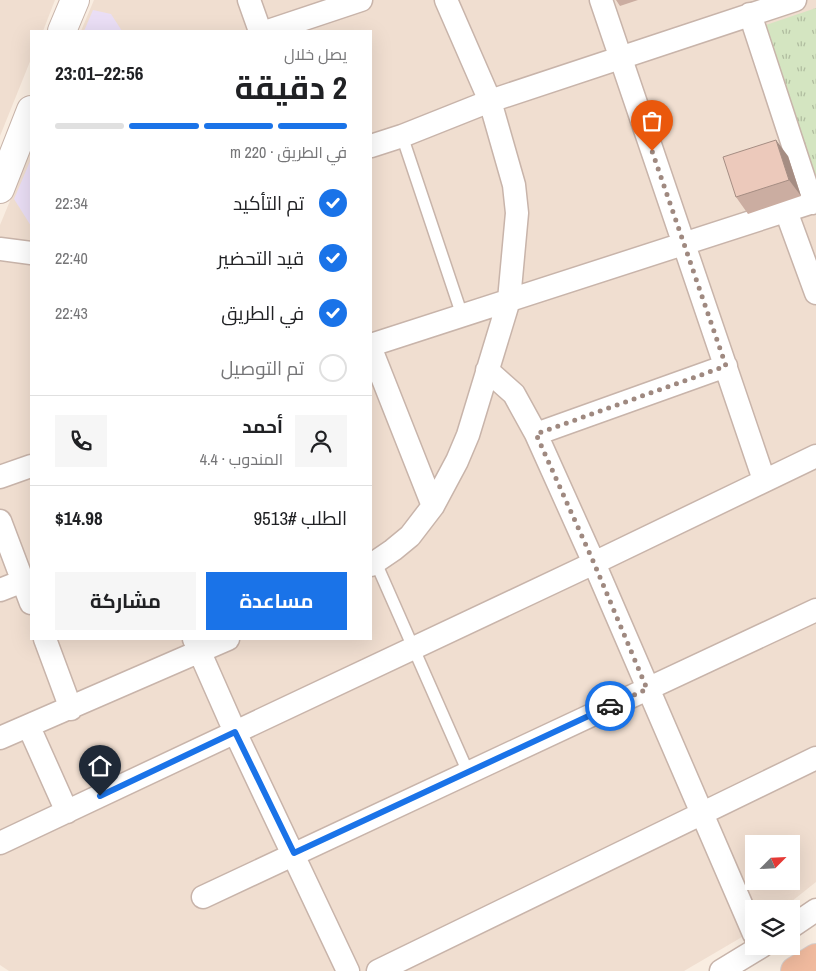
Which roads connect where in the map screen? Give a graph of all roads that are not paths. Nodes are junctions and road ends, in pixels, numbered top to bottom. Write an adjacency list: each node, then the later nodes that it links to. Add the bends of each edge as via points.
1 (75, 0): 8 (street)
2 (249, 0): 9 (street)
3 (361, 0): 10 (street)
4 (446, 0): 12 (street)
5 (600, 0): 11 (street)
6 (795, 0): 7 (street)
7 (750, 14): 11 (street); 17 (street)
8 (62, 30)
9 (260, 30)
10 (271, 30)
11 (620, 58): 12 (street); 19 (street)
12 (490, 102): 14 (street); 23 (street, via 514,185 516,213)
13 (30, 112): 16 (street)
14 (402, 136): 15 (street); 24 (lane)
15 (372, 146)
16 (2, 180)
17 (814, 202): 18 (street)
18 (786, 211): 19 (street); 22 (street)
19 (684, 243): 23 (street); 27 (street)
20 (0, 249): 21 (street)
21 (30, 253)
22 (816, 292)
23 (508, 300): 24 (street); 28 (street)
24 (462, 315): 25 (street)
25 (372, 345)
26 (372, 352): 34 (street)
27 (726, 366): 29 (street); 33 (street)
28 (487, 370): 29 (street, via 514,394); 34 (street, via 468,435)
29 (536, 434): 36 (street)
30 (816, 456): 33 (street)
31 (30, 466): 32 (street)
32 (0, 477)
33 (764, 480): 36 (street)
34 (433, 506): 37 (street, via 410,536)
35 (0, 521): 38 (street)
36 (594, 563): 45 (street); 46 (street)
37 (374, 564): 45 (lane)
38 (23, 581): 39 (street); 40 (street)
39 (0, 590)
40 (30, 601)
41 (816, 610): 46 (street)
42 (45, 640): 47 (street)
43 (223, 640): 44 (street)
44 (197, 645): 47 (street); 49 (street)
45 (413, 648): 49 (street); 52 (lane)
46 (647, 689): 52 (street); 54 (street)
47 (71, 709): 48 (street)
48 (29, 727): 50 (street); 53 (street)
49 (235, 732): 53 (street); 56 (street)
50 (0, 738)
51 (816, 758): 54 (street)
52 (468, 772): 56 (street)
53 (67, 812): 55 (street)
54 (702, 814): 59 (street); 64 (street)
55 (0, 843)
56 (294, 853): 57 (street); 63 (street)
57 (202, 897)
58 (816, 910): 60 (street)
59 (745, 911)
60 (800, 921)
61 (745, 953): 65 (street)
62 (816, 958): 66 (highway)
63 (348, 971)
64 (378, 971)
65 (721, 971)
66 (795, 971)

